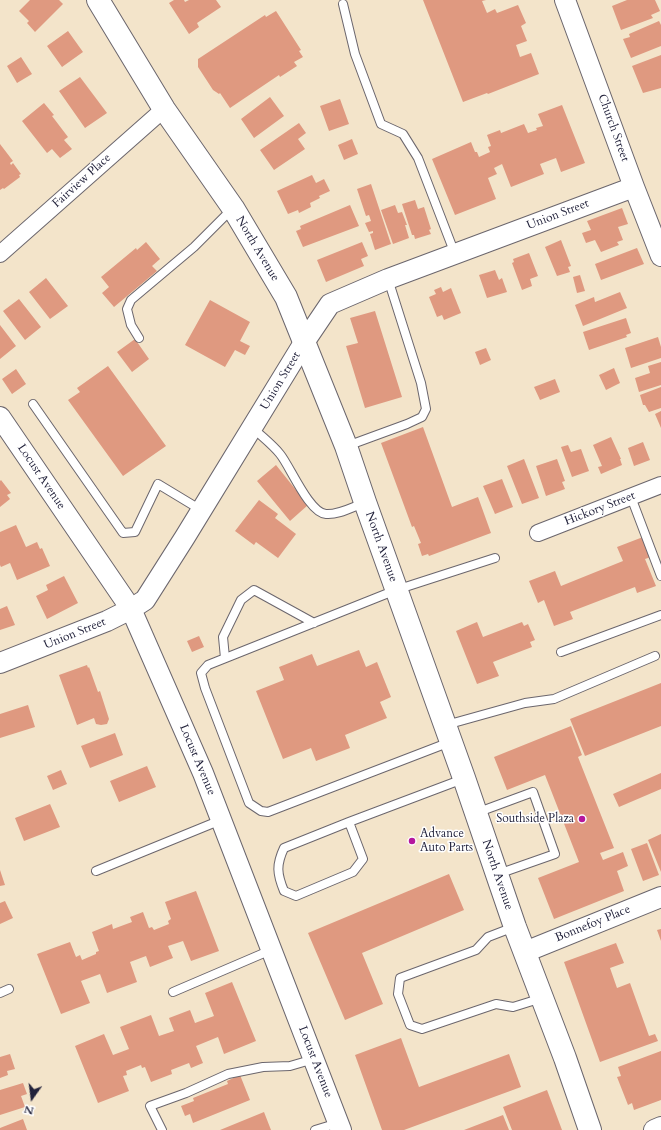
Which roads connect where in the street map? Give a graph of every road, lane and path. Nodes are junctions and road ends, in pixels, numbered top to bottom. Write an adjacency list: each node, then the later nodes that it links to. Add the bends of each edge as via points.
1 (98, 0): 4 (main road, North Avenue)
2 (565, 0): 5 (street, Church Street)
3 (343, 4): 8 (lane, via 355,54 381,124 403,134 418,158)
4 (164, 108): 6 (main road, North Avenue); 7 (street, Fairview Place)
5 (634, 187): 8 (street, Union Street); 9 (street, Church Street)
6 (233, 208): 11 (lane, via 194,247 131,300 127,309 131,325); 12 (main road, North Avenue, via 286,297)
7 (0, 254)
8 (455, 254): 10 (street, Union Street)
9 (661, 256)
10 (388, 279): 12 (street, Union Street, via 330,304); 16 (lane, via 421,383 426,409 422,417 408,424)
11 (139, 338)
12 (305, 342): 15 (street, Union Street); 16 (main road, North Avenue)
13 (33, 404): 20 (lane, via 122,533 135,532 158,484)
14 (0, 417): 25 (street, Locust Avenue)
15 (253, 428): 19 (lane, via 280,454 309,501 320,512 336,514); 20 (street, Union Street)
16 (346, 446): 19 (main road, North Avenue)
17 (661, 485): 18 (street, Hickory Street)
18 (632, 497): 21 (street, Hickory Street); 23 (lane)
19 (365, 502): 24 (main road, North Avenue)
20 (202, 510): 25 (street, Union Street, via 145,600)
21 (538, 533)
22 (495, 558): 24 (lane)
23 (661, 576)
24 (396, 590): 27 (lane); 32 (main road, North Avenue)
25 (131, 609): 31 (street, Union Street); 35 (street, Locust Avenue)
26 (661, 615): 28 (lane)
27 (314, 623): 30 (lane); 30 (lane, via 254,590 241,600 223,637)
28 (561, 652)
29 (655, 656): 32 (lane, via 554,699 525,703)
30 (226, 658): 32 (lane, via 208,665 201,673 249,803 261,811 268,812)
31 (0, 664)
32 (448, 733): 33 (main road, North Avenue)
33 (464, 778): 34 (main road, North Avenue); 36 (lane)
34 (476, 813): 38 (main road, North Avenue); 38 (lane, via 533,792 555,854)
35 (221, 820): 37 (lane); 41 (street, Locust Avenue)
36 (349, 822): 36 (lane, via 284,848 279,859 278,877 284,891 296,896 353,872 363,859)
37 (96, 871)
38 (497, 875): 40 (main road, North Avenue)
39 (661, 897): 42 (street, Bonnefoy Place)
40 (515, 926): 42 (main road, North Avenue); 46 (lane, via 488,937 476,950 400,978 398,994 410,1025 422,1029 496,1004 513,1008)
41 (272, 950): 44 (lane); 47 (street, Locust Avenue)
42 (525, 952): 46 (main road, North Avenue)
43 (9, 989): 45 (lane)
44 (173, 992)
45 (0, 993)
46 (542, 998): 52 (main road, North Avenue)
47 (314, 1060): 48 (street, Locust Avenue); 50 (lane, via 290,1066 263,1067 228,1074 150,1106)
48 (340, 1127): 51 (lane)
49 (661, 1127): 53 (street)
50 (162, 1130)
51 (314, 1130)
52 (590, 1130)
53 (654, 1130)

